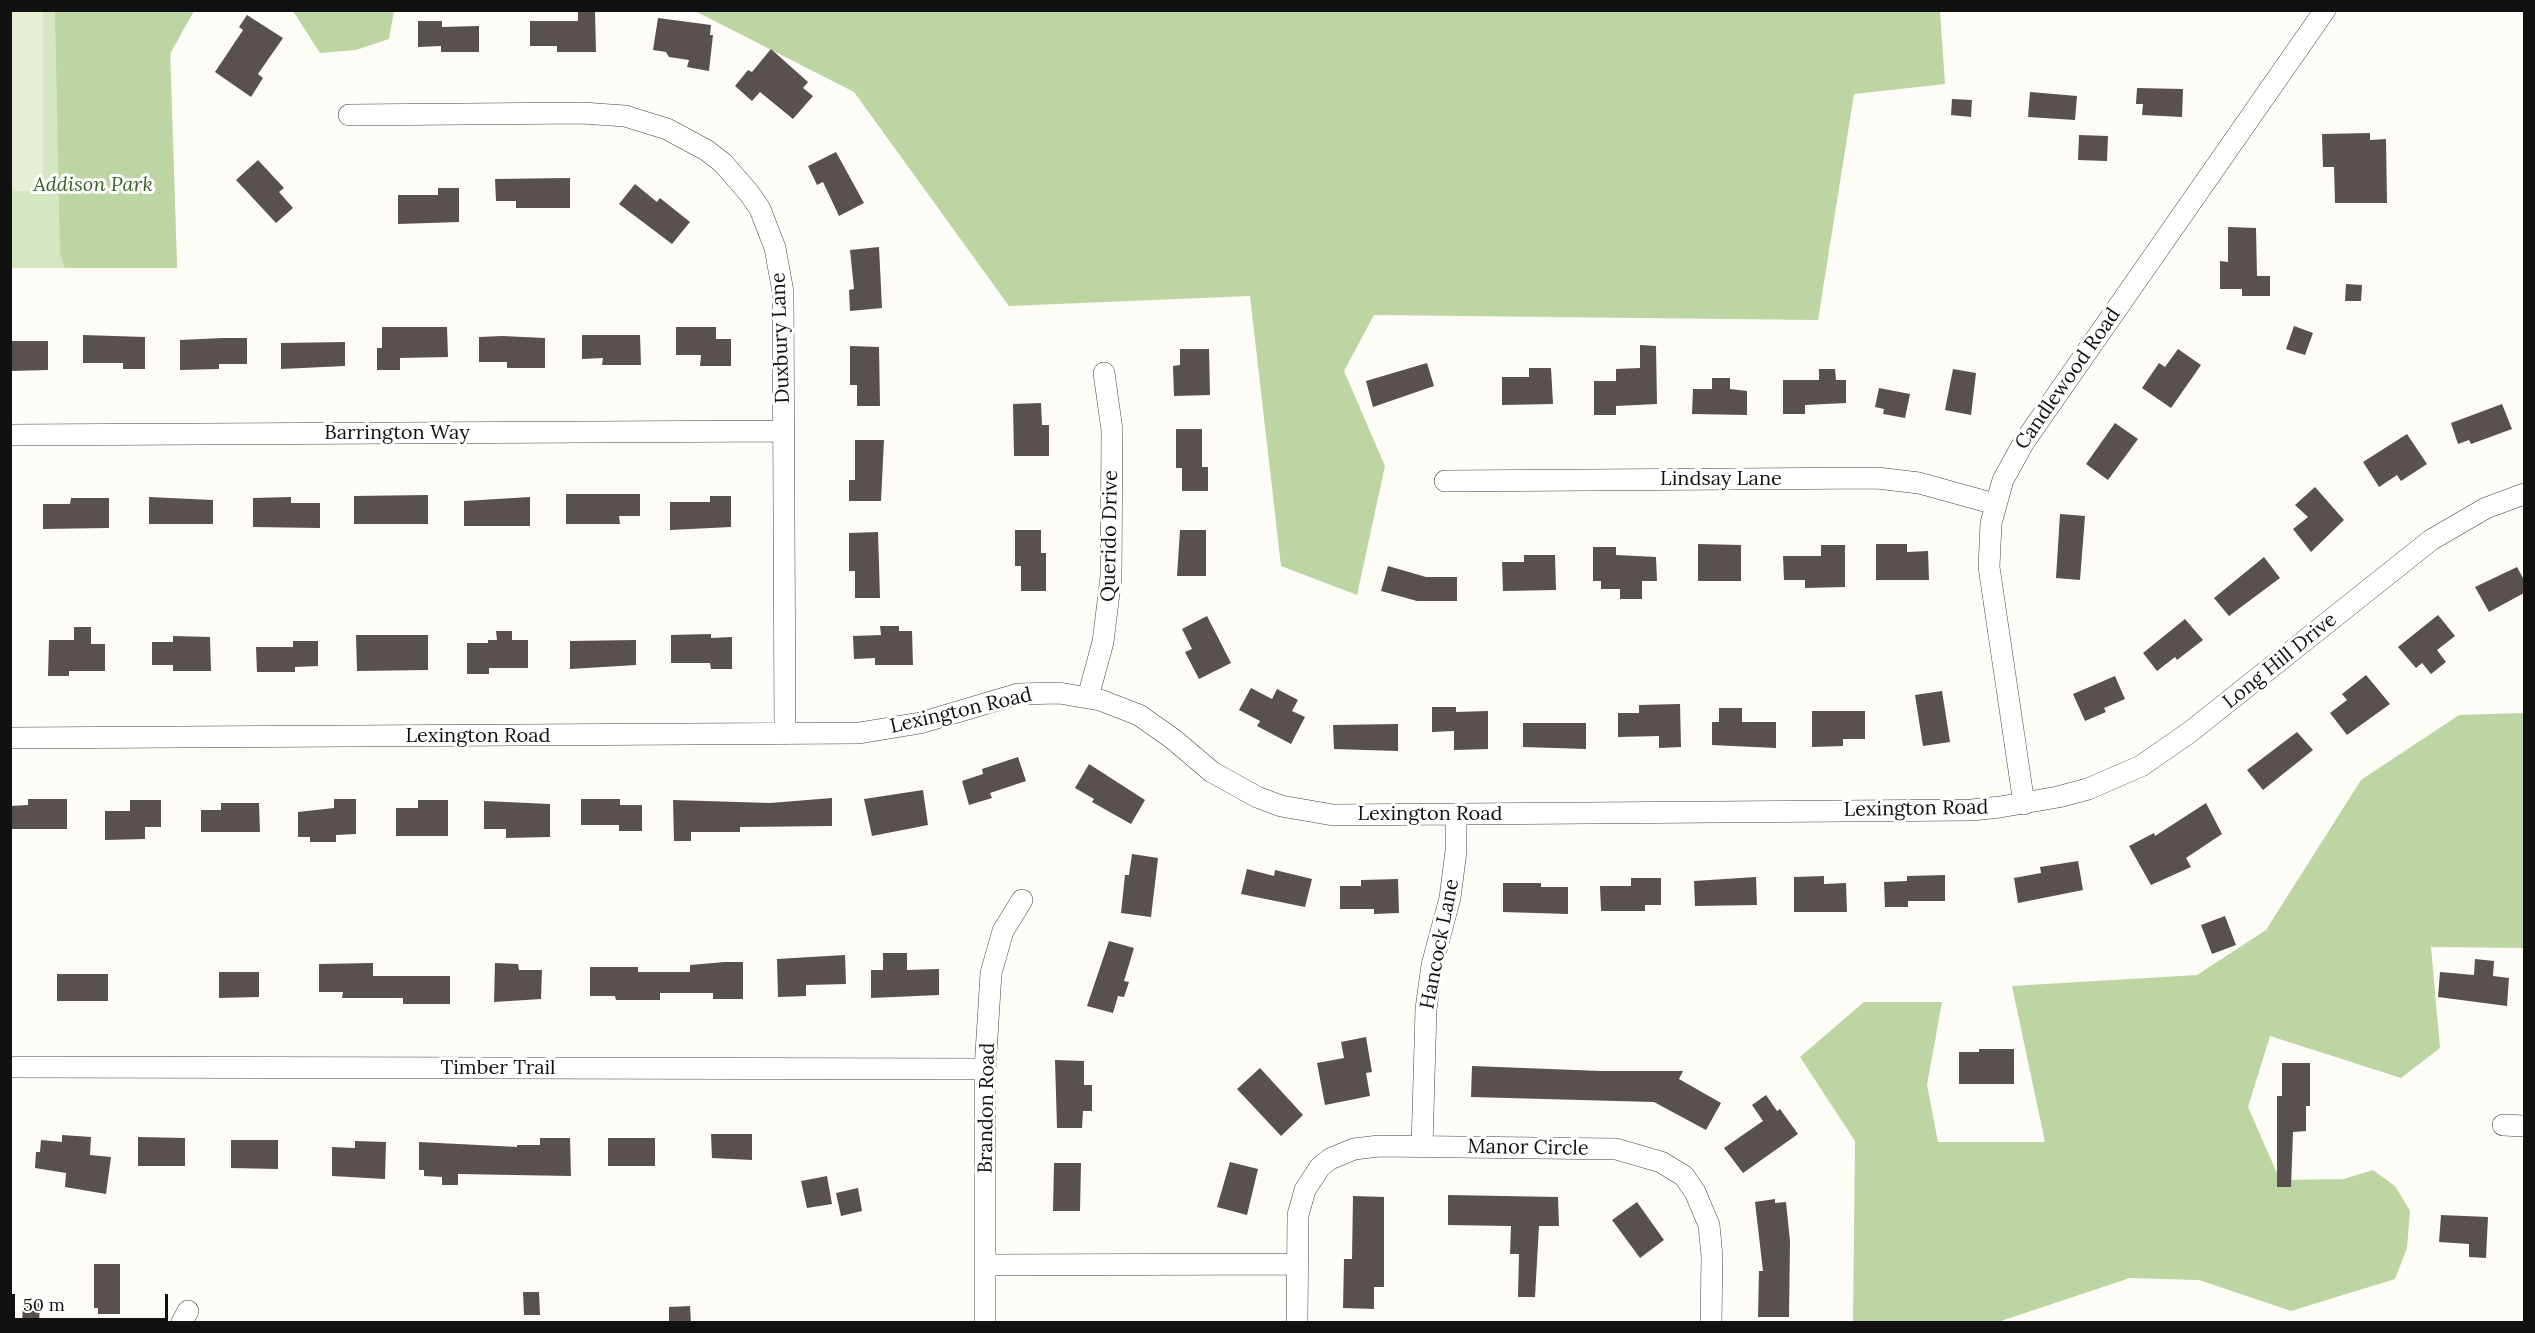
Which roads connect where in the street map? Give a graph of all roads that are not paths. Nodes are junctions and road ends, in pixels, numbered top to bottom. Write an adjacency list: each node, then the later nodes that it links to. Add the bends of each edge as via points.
1 (2325, 10): 8 (street, Candlewood Road, via 2024,442)
2 (349, 115): 4 (street, Duxbury Lane, via 604,113 646,121 706,150 749,193 760,209 775,248 783,292)
3 (1104, 373): 9 (street, Querido Drive, via 1112,430 1111,577 1103,642)
4 (784, 431): 5 (street, Barrington Way); 10 (street, Duxbury Lane)
5 (10, 435)
6 (1445, 481): 8 (street, Lindsay Lane, via 1878,478 1919,483)
7 (2524, 494): 12 (street, Long Hill Drive, via 2486,508 2431,540 2190,732 2141,766 2088,789)
8 (1995, 504): 12 (street, Candlewood Road, via 1989,545 1990,590)
9 (1088, 697): 10 (street, Lexington Road, via 1018,694 890,729); 13 (street, Lexington Road, via 1139,716 1233,786 1281,806 1333,815)
10 (785, 734): 11 (street, Lexington Road)
11 (10, 738)
12 (2024, 804): 13 (street, Lexington Road, via 1972,810)
13 (1456, 814): 19 (street, Hancock Lane, via 1450,898 1427,997)
14 (1022, 900): 16 (street, Brandon Road, via 1003,930 991,973)
15 (10, 1067): 16 (street, Timber Trail)
16 (985, 1069): 21 (street, Brandon Road)
17 (2503, 1125): 18 (street)
18 (2524, 1126)
19 (1422, 1146): 20 (street, Manor Circle, via 1354,1149 1320,1167 1301,1202); 24 (street, Manor Circle, via 1616,1149 1648,1156 1673,1168 1695,1192 1709,1225)
20 (1298, 1263): 21 (street); 23 (street, Manor Circle)
21 (986, 1265): 22 (street, Brandon Road)
22 (985, 1323)
23 (1297, 1323)
24 (1712, 1323)

